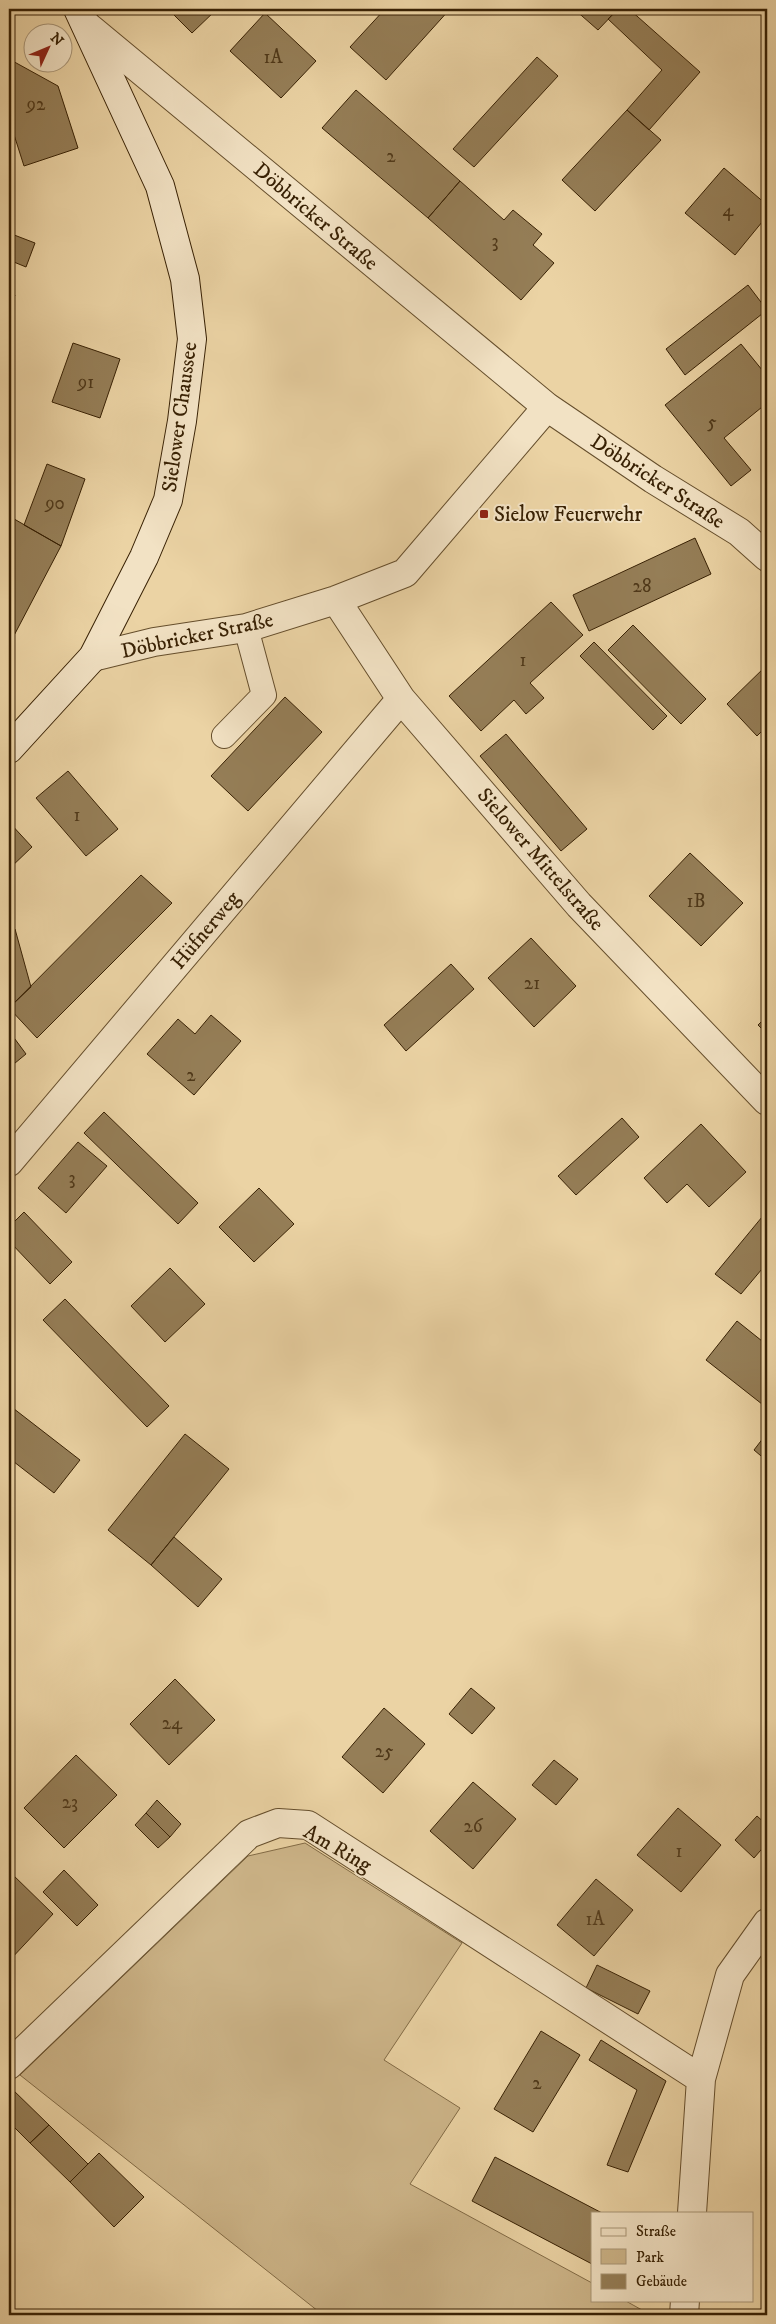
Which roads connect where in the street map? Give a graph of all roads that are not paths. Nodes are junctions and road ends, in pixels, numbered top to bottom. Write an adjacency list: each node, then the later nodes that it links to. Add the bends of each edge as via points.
1 (82, 17): 2 (street, Döbbricker Straße); 6 (street, Sielower Chaussee, via 160,186 185,279 192,339 168,500 144,557)
2 (547, 407): 3 (street, Döbbricker Straße, via 653,480 738,532); 4 (street, Döbbricker Straße, via 405,573)
3 (767, 557)
4 (336, 600): 5 (street, Döbbricker Straße); 7 (street, Sielower Mittelstraße)
5 (246, 628): 6 (street, Döbbricker Straße, via 154,642); 8 (lane, via 264,695)
6 (93, 657): 9 (street, Sielower Chaussee)
7 (401, 699): 10 (street, Sielower Mittelstraße, via 579,905); 11 (street, Hüfnerweg)
8 (224, 736)
9 (9, 749)
10 (767, 1101)
11 (9, 1162)
12 (767, 1923): 14 (street, via 730,1975)
13 (9, 2066): 14 (street, Am Ring, via 221,1859 249,1834 278,1823 308,1825)
14 (701, 2080): 15 (street)
15 (692, 2212)
16 (685, 2302): 17 (street)
17 (684, 2315)

